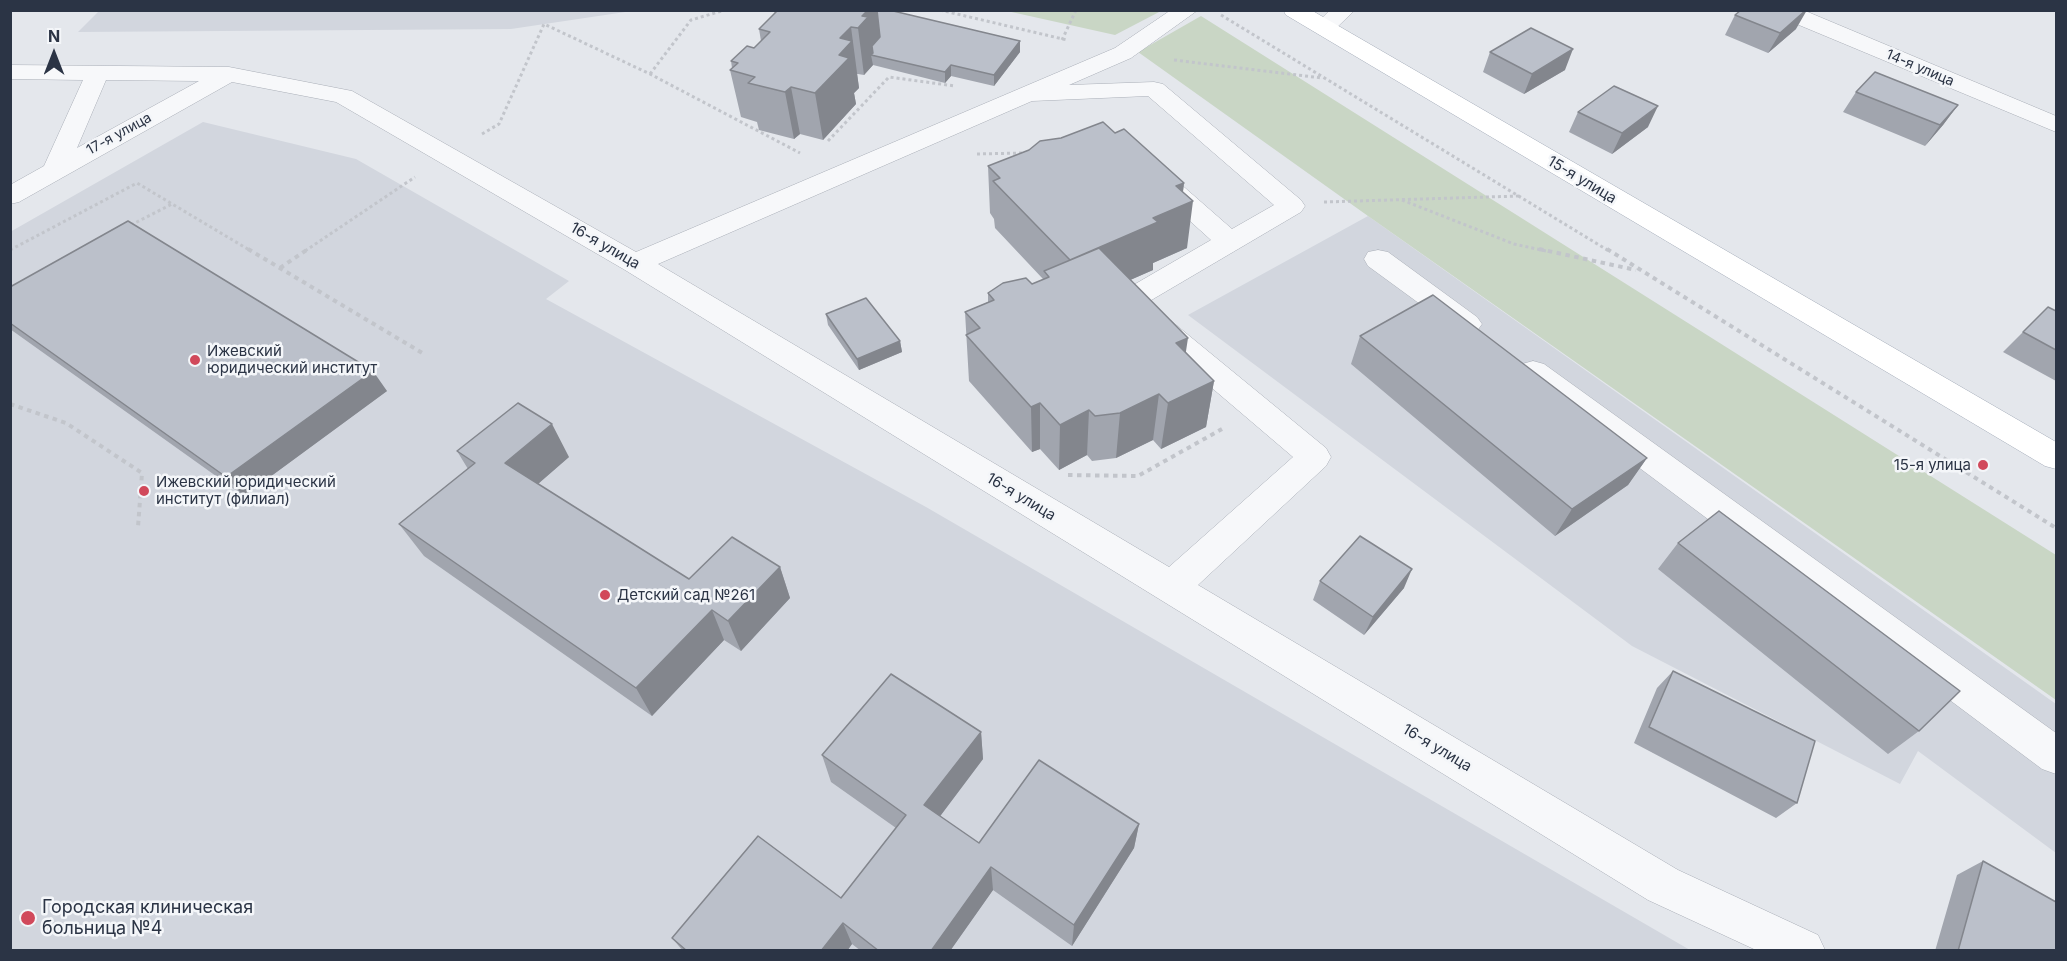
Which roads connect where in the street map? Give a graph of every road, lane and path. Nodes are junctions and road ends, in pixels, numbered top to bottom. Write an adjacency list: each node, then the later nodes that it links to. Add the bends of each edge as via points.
1 (725, 10): 13 (path, via 691,20)
2 (1076, 10): 9 (path)
3 (1187, 10): 15 (street, via 1123,53)
4 (1214, 10): 24 (path)
5 (1294, 10): 7 (main road, 15-я улица)
6 (1783, 10): 16 (street, 14-я улица)
7 (1334, 19): 37 (main road, 15-я улица)
8 (544, 24): 13 (path)
9 (1055, 47)
10 (10, 72): 11 (street, 16-я улица)
11 (98, 72): 12 (street, 16-я улица); 21 (street)
12 (229, 74): 21 (street, 17-я улица); 32 (street, 16-я улица, via 343,96)
13 (650, 74): 19 (path)
14 (964, 88): 19 (path, via 889,77)
15 (1027, 94): 17 (street); 25 (street, via 1154,89)
16 (2056, 125)
17 (914, 143): 18 (path, via 969,154); 22 (street)
18 (1025, 153)
19 (811, 159): 22 (path)
20 (1144, 165): 29 (street)
21 (55, 170): 23 (street, 17-я улица)
22 (840, 175): 32 (street)
23 (10, 196)
24 (1521, 196): 26 (path); 33 (path)
25 (1284, 199): 26 (path); 29 (street, via 1292,206)
26 (1402, 200): 33 (path, via 1514,244)
27 (172, 204): 28 (path); 30 (path, via 137,183); 34 (path)
28 (122, 230)
29 (1230, 242): 36 (street, via 1128,301)
30 (10, 250)
31 (1378, 259): 42 (street)
32 (634, 263): 41 (street, 16-я улица)
33 (1641, 271): 40 (path)
34 (424, 354)
35 (10, 404): 39 (path, via 66,423 142,473)
36 (1258, 409): 38 (path, via 1138,476); 41 (street, via 1316,457)
37 (2056, 457)
38 (1066, 475)
39 (138, 528)
40 (2056, 528)
41 (1171, 587): 43 (street, 16-я улица, via 1663,885)
42 (2056, 756)
43 (1803, 951)

